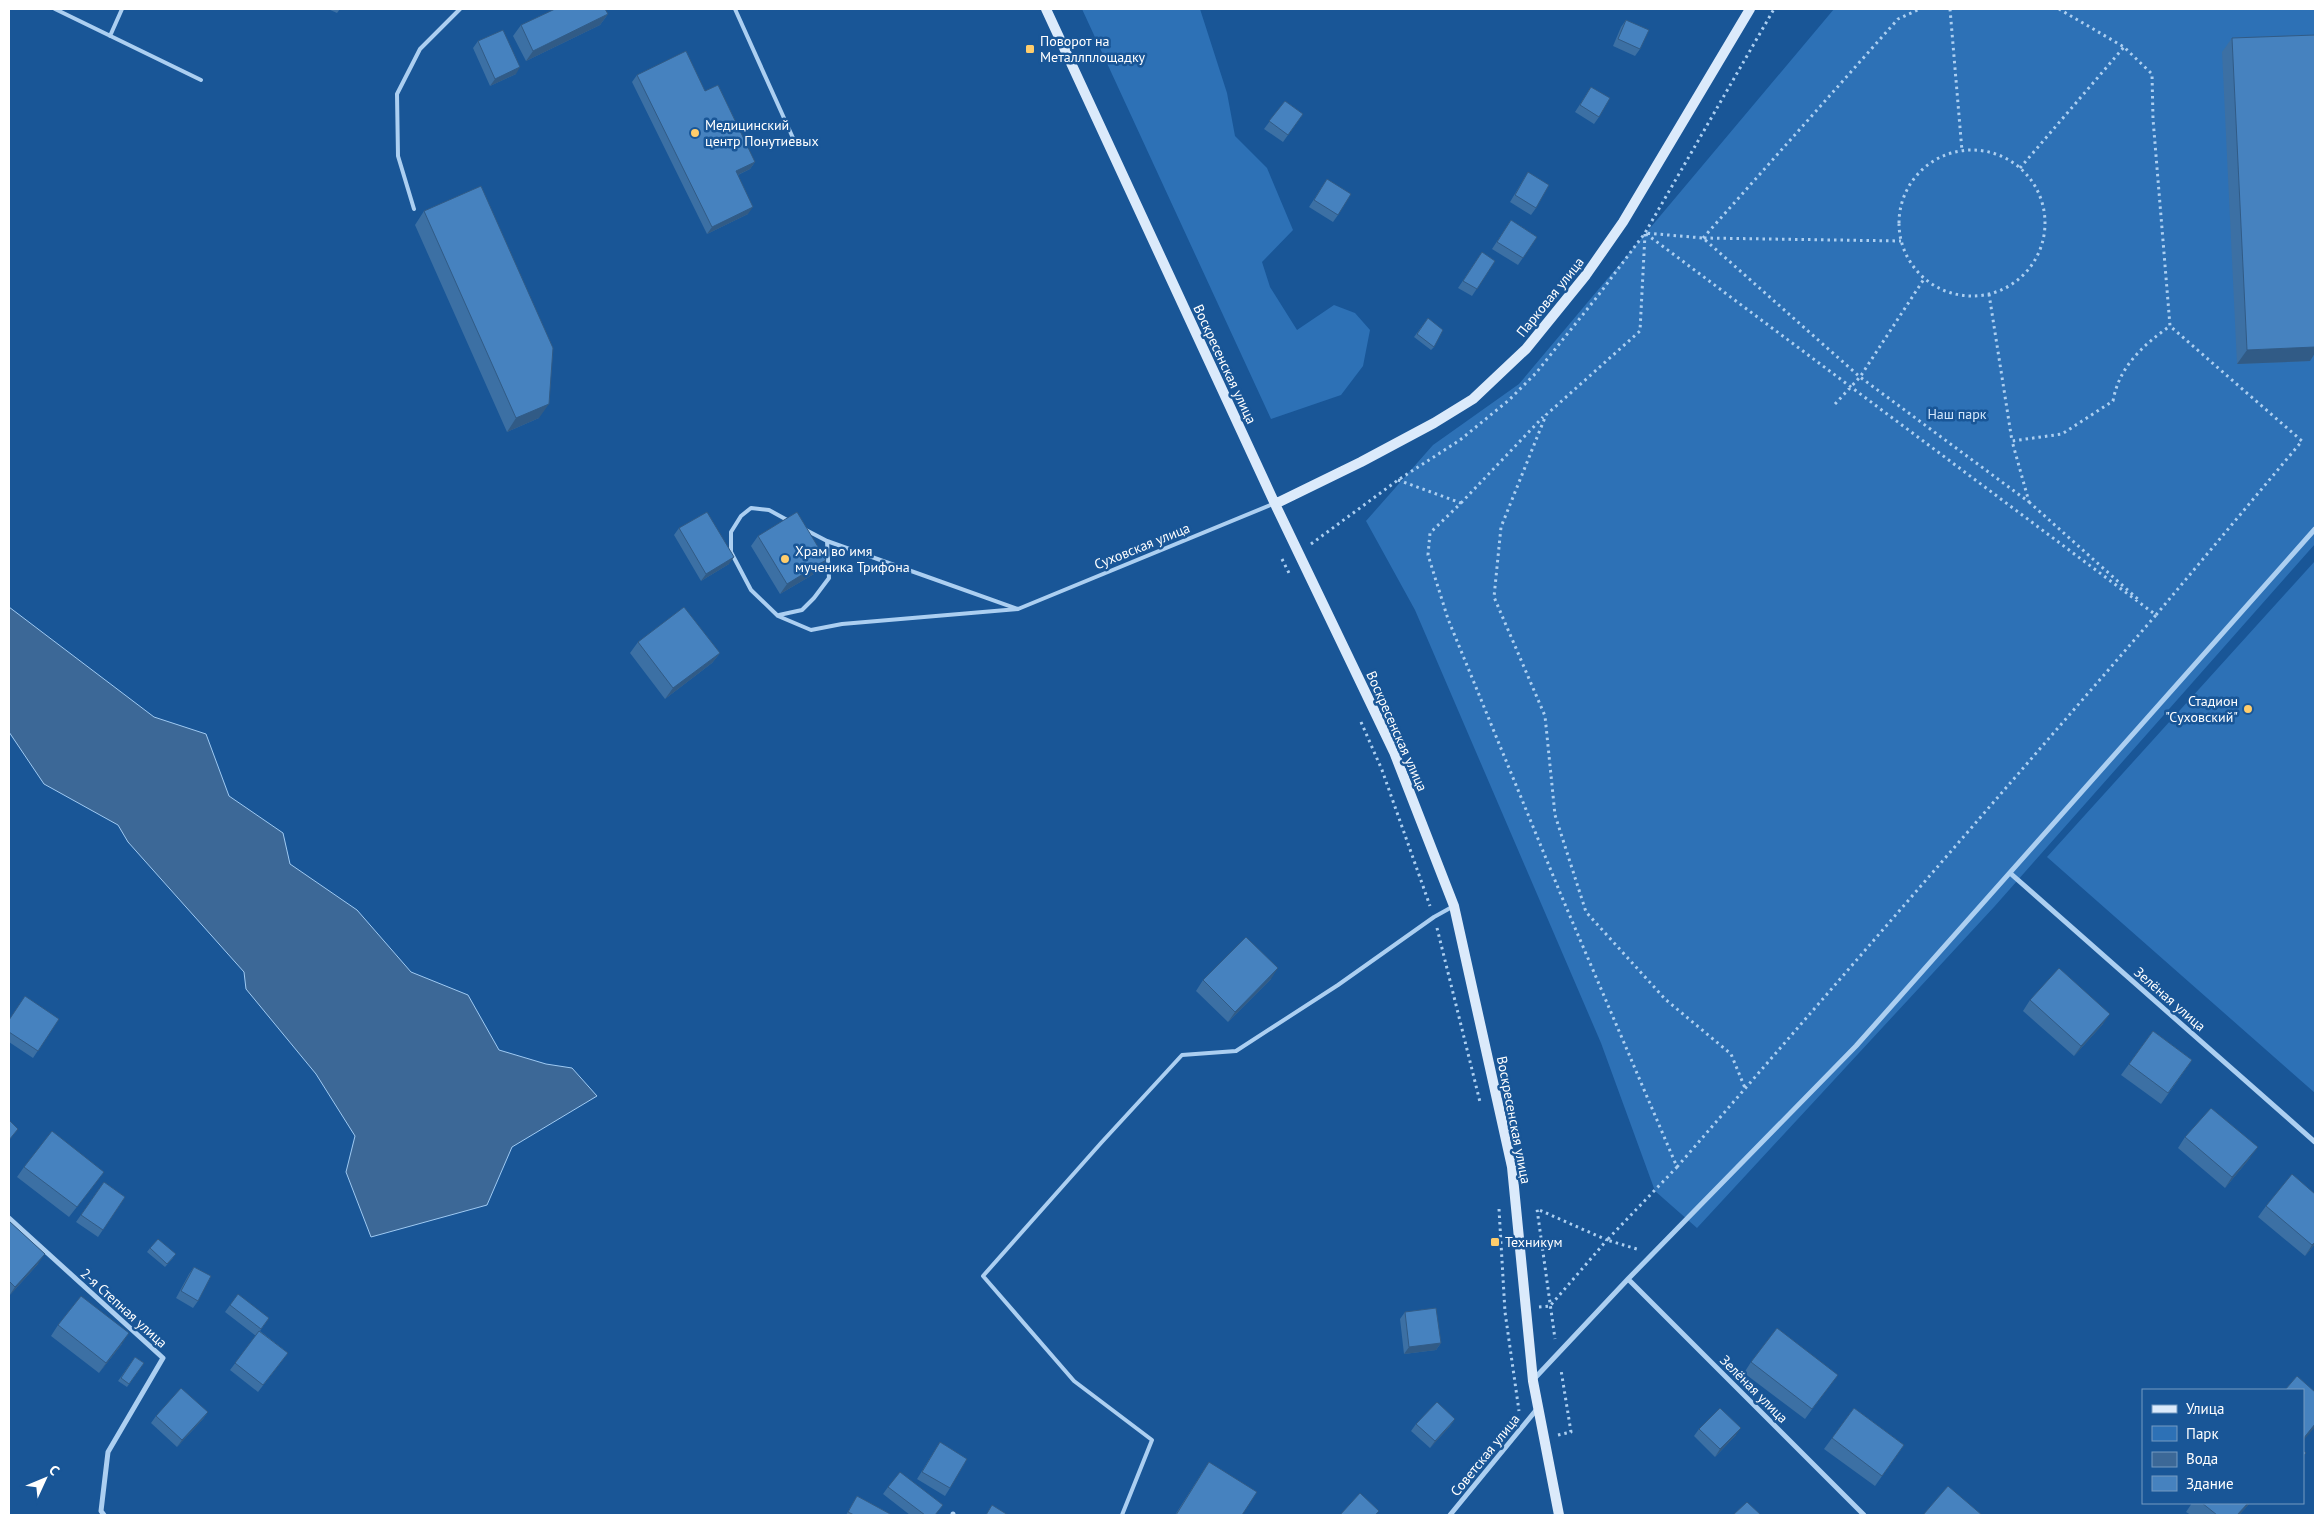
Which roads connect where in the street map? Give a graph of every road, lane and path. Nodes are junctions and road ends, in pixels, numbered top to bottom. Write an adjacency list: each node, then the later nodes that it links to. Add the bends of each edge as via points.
1 (55, 9): 10 (lane)
2 (122, 9): 10 (lane)
3 (460, 9): 16 (lane, via 420,50 397,94 398,156)
4 (735, 9): 13 (lane)
5 (1046, 9): 31 (street, Воскресенская улица)
6 (1750, 9): 31 (street, Парковая улица, via 1623,222 1586,275 1526,349 1472,399 1442,418)
7 (1920, 9): 18 (path, via 1898,19)
8 (1950, 9): 14 (path)
9 (2059, 9): 11 (path)
10 (110, 36): 12 (lane)
11 (2124, 47): 15 (path); 22 (path, via 2152,74)
12 (201, 80)
13 (793, 138)
14 (1962, 150): 15 (path, via 1992,153); 19 (path, via 1938,158 1919,173 1905,193 1899,217)
15 (2020, 168): 21 (path, via 2035,186 2044,208 2045,231 2039,253 2027,272 2010,286)
16 (414, 209)
17 (1645, 233): 18 (path); 24 (path); 26 (path, via 1640,331)
18 (1704, 238): 19 (path); 23 (path)
19 (1901, 241): 20 (path, via 1906,255)
20 (1924, 279): 21 (path, via 1944,291 1966,296); 23 (path)
21 (1989, 294): 27 (path)
22 (2170, 326): 27 (path, via 2144,345 2116,383 2113,401 2062,434); 39 (path, via 2302,441)
23 (1860, 377): 24 (path); 29 (path)
24 (1851, 387): 25 (path); 39 (path)
25 (1835, 404)
26 (1546, 415): 30 (path); 45 (path, via 1502,527 1494,597 1545,716 1555,815 1586,912 1665,999 1731,1054)
27 (2012, 441): 29 (path)
28 (1398, 480): 30 (path)
29 (2029, 502): 39 (path)
30 (1461, 503): 48 (path, via 1430,533 1429,541 1428,555 1448,619)
31 (1275, 504): 38 (lane, Суховская улица); 43 (street, Воскресенская улица, via 1394,752)
32 (794, 523): 40 (lane, via 769,510 751,508 741,516 731,532 731,552 751,590)
33 (802, 528): 35 (lane)
34 (2315, 529): 42 (street)
35 (827, 541): 38 (lane); 40 (lane, via 828,578 802,610)
36 (1282, 559): 37 (path)
37 (1291, 576)
38 (1018, 609): 40 (lane, Суховская улица, via 842,624 811,630)
39 (2156, 615): 45 (path)
40 (778, 616)
41 (1358, 716): 44 (path, via 1382,770)
42 (2010, 873): 47 (street, Зелёная улица); 52 (street, via 1856,1046)
43 (1454, 906): 44 (lane); 55 (street, Воскресенская улица, via 1512,1167)
44 (1434, 918): 46 (path); 62 (lane, via 1236,1051 1182,1056 983,1276 1074,1381 1152,1440)
45 (1746, 1088): 48 (path)
46 (1482, 1110)
47 (2315, 1142)
48 (1677, 1167): 51 (path)
49 (1499, 1206): 59 (path, via 1505,1312)
50 (9, 1218): 61 (street, 2-я Степная улица, via 163,1358 108,1452 101,1511)
51 (1607, 1240): 52 (path); 54 (path); 54 (path, via 1537,1208)
52 (1652, 1254): 53 (street)
53 (1628, 1279): 56 (street); 65 (street, Зелёная улица)
54 (1550, 1306): 55 (path); 56 (path)
55 (1526, 1309): 57 (street, Воскресенская улица)
56 (1558, 1354): 57 (street); 60 (path, via 1571,1432)
57 (1533, 1381): 58 (street, Воскресенская улица)
58 (1537, 1409): 59 (street, Советская улица); 60 (street, Воскресенская улица)
59 (1521, 1428): 63 (street, Советская улица)
60 (1543, 1439): 64 (street, Воскресенская улица)
61 (104, 1515)
62 (1122, 1515)
63 (1450, 1515)
64 (1559, 1515)
65 (1864, 1515)

